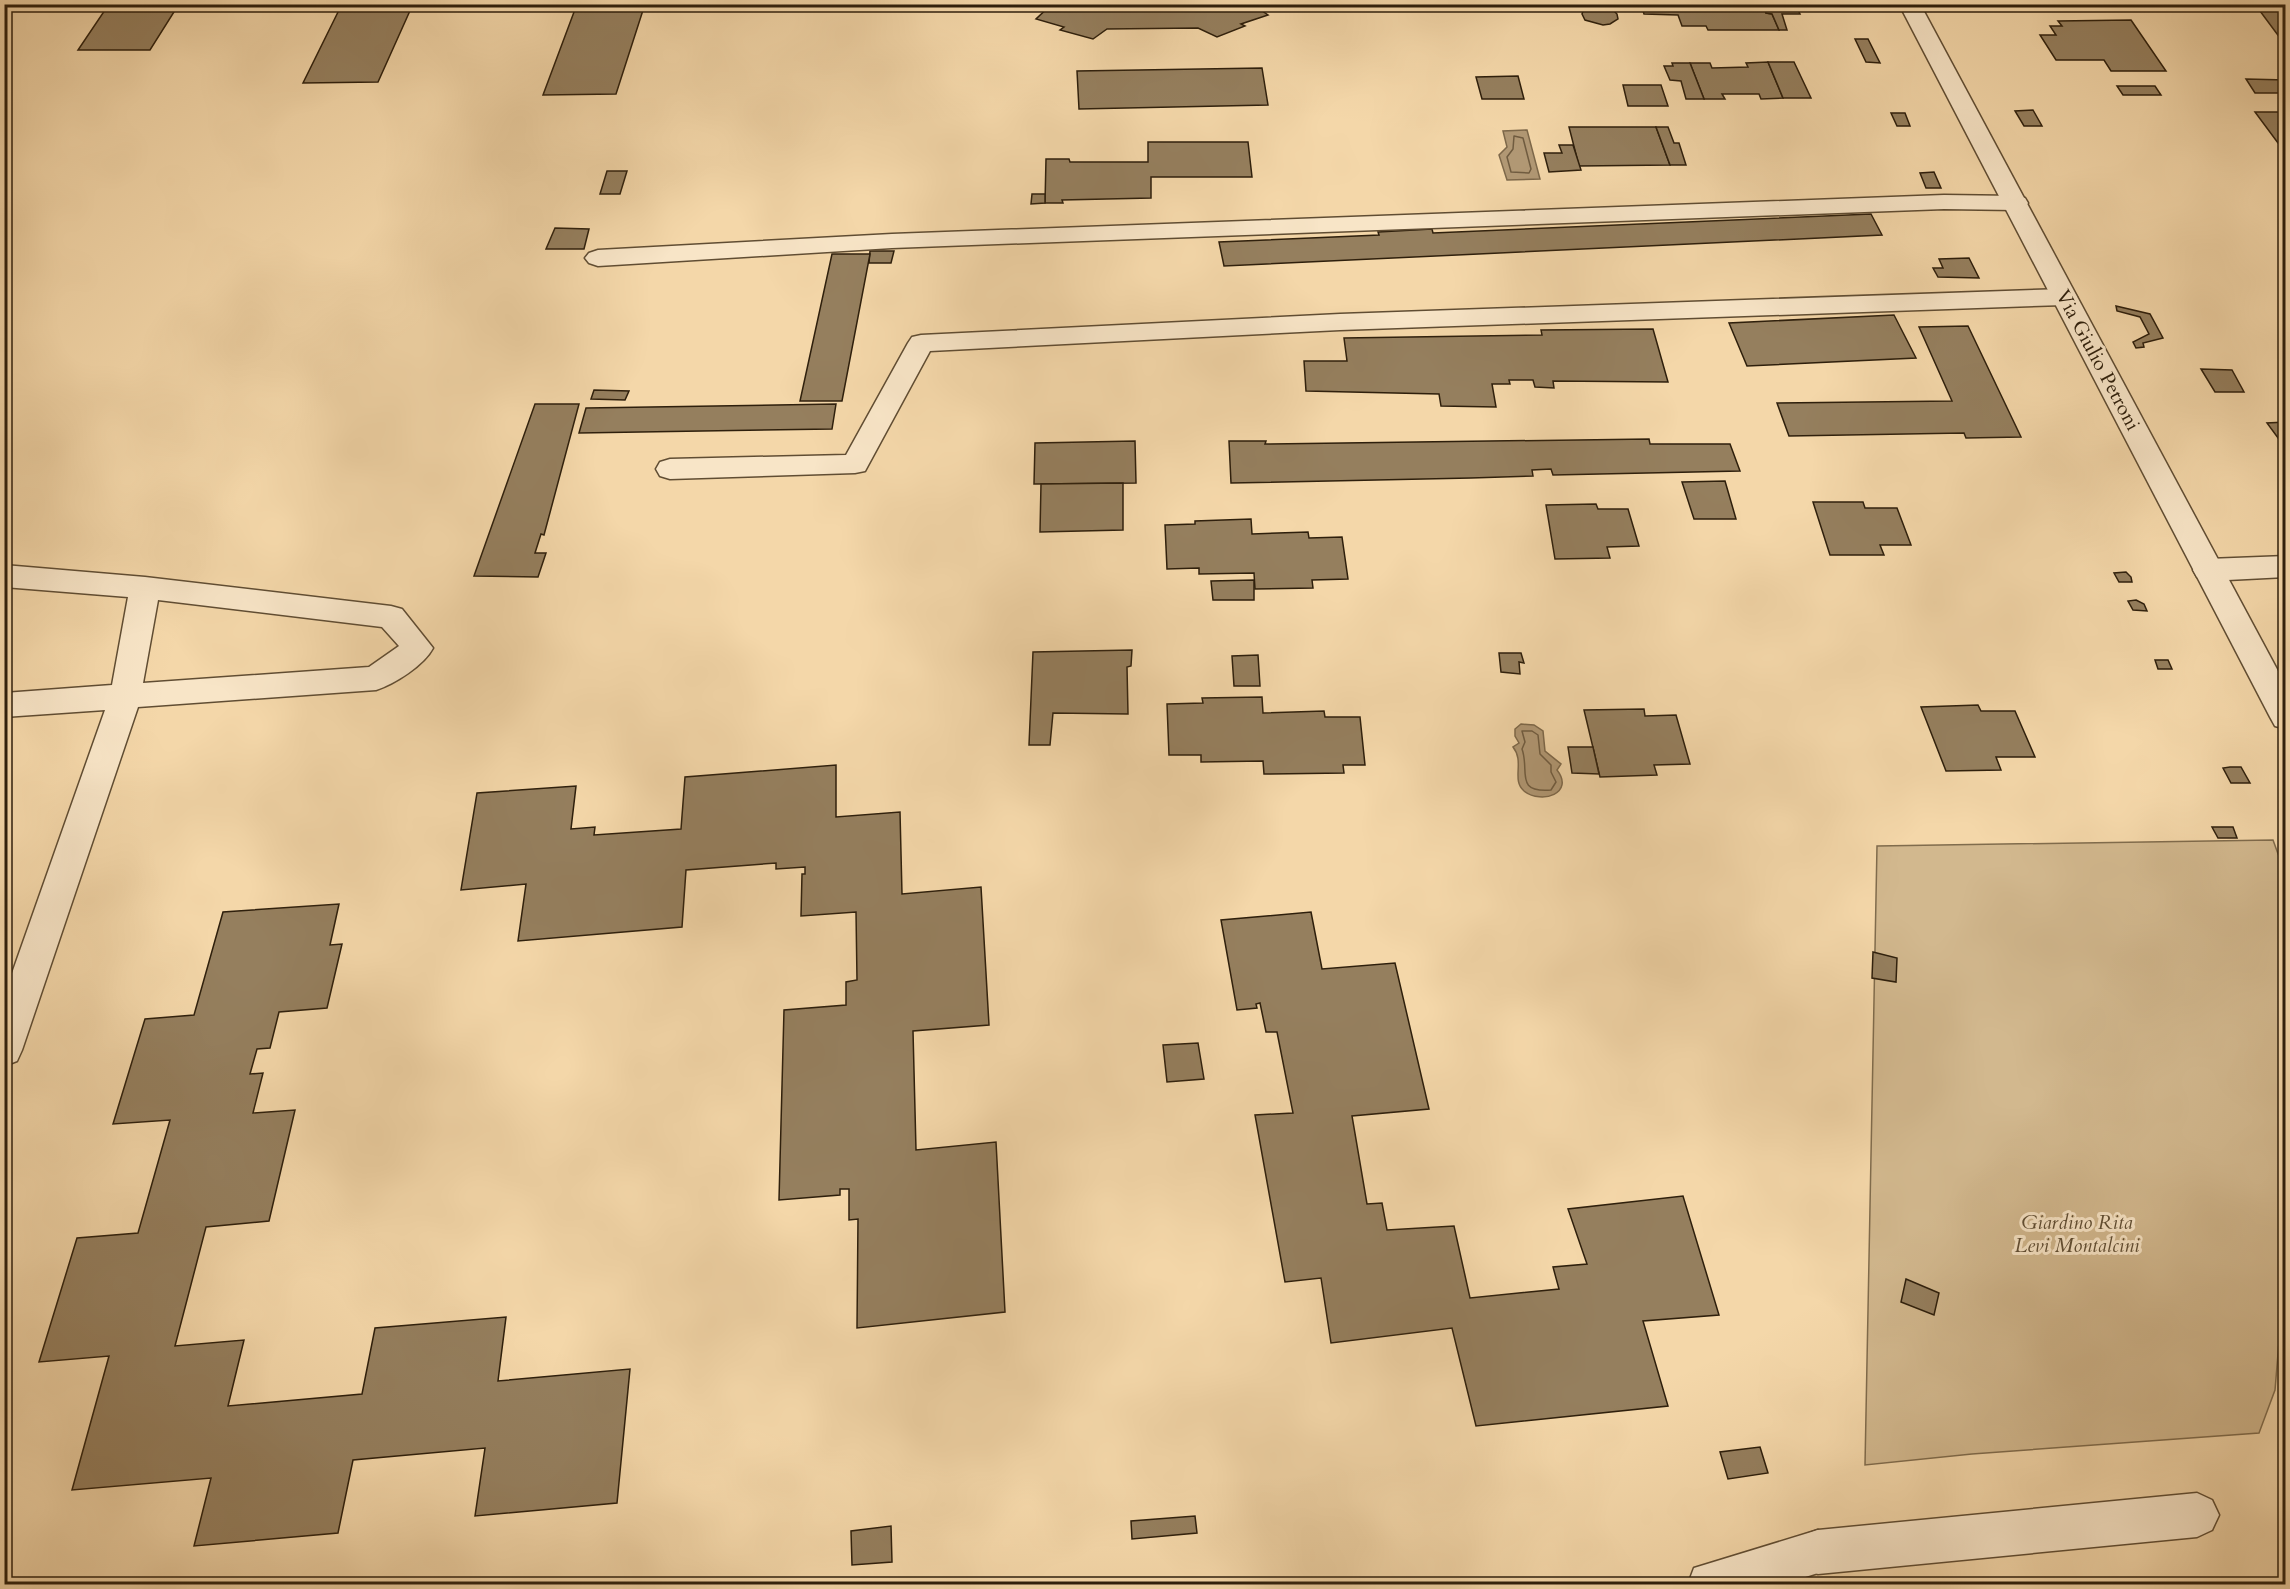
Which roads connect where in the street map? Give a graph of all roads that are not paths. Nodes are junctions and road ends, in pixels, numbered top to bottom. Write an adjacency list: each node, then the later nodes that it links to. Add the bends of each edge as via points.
1 (1909, 4): 2 (street, Via Giulio Petroni)
2 (2016, 203): 3 (street, via 1944,202 892,241); 4 (street, Via Giulio Petroni)
3 (598, 258)
4 (2064, 297): 5 (street, via 1340,322 921,343 855,464); 7 (street, Via Giulio Petroni)
5 (670, 469)
6 (2286, 566): 7 (street)
7 (2208, 570): 12 (street, Via Giulio Petroni)
8 (4, 576): 9 (street)
9 (145, 588): 10 (street); 10 (street, via 391,617 418,648 376,678)
10 (125, 698): 11 (street); 13 (street)
11 (4, 705)
12 (2286, 717)
13 (4, 1050)
14 (2197, 1515): 15 (street, via 1818,1552)
15 (1710, 1584)

